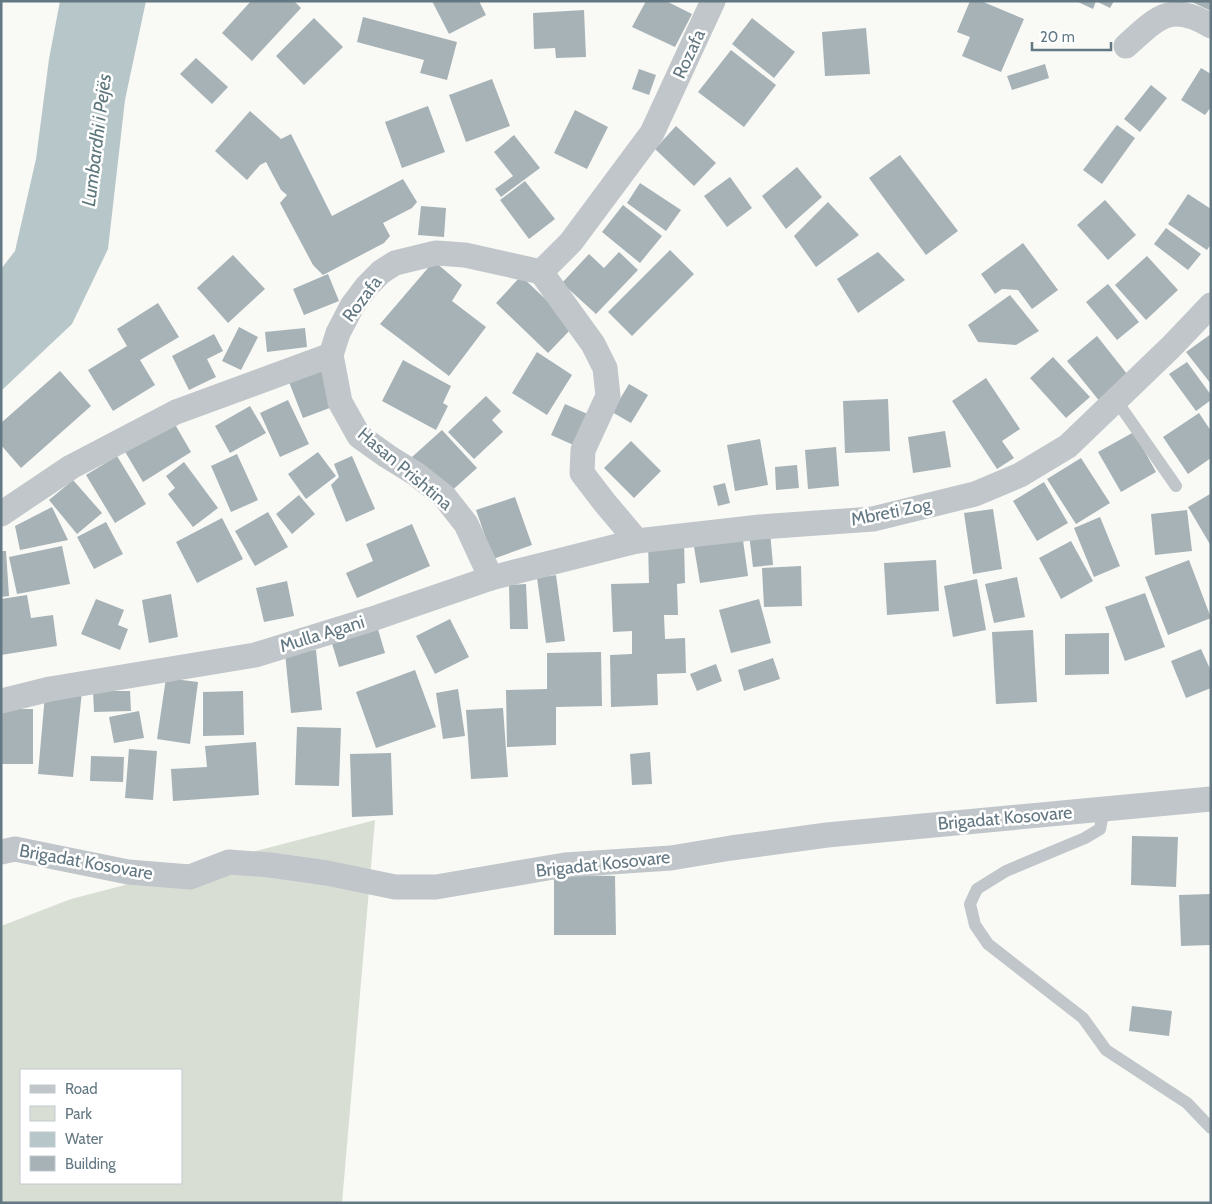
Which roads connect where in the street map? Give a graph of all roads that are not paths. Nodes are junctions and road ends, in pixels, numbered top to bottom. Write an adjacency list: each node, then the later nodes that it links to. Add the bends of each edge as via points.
1 (713, 1): 4 (street, Rozafa, via 652,133 572,242)
2 (1211, 26): 3 (street, via 1185,14 1162,16)
3 (1126, 46)
4 (541, 272): 6 (street, Rozafa, via 465,255 436,253 395,264 381,272 352,306); 10 (street, via 605,368 608,396 583,450 582,473)
5 (1211, 305): 7 (street, Mbreti Zog)
6 (331, 355): 9 (street, via 176,412 71,467); 11 (street, Hasan Prishtina, via 340,402 359,436 444,496 466,524)
7 (1116, 400): 8 (lane); 10 (street, Mbreti Zog, via 1068,446 1020,475 975,494 873,519 760,527)
8 (1176, 486)
9 (1, 514)
10 (637, 541): 11 (street, Mulla Agani)
11 (491, 578): 12 (street, Mulla Agani, via 255,655 50,689)
12 (1, 701)
13 (1211, 799): 14 (street, Brigadat Kosovare)
14 (1104, 808): 15 (street, Brigadat Kosovare, via 827,835 671,858 565,865 436,887 395,887 327,873 229,862 190,877 172,876 128,872 15,848); 16 (lane, via 1100,829 1006,871 977,889 970,904 975,925 988,944 1083,1018 1106,1050 1187,1104)
15 (1, 852)
16 (1211, 1128)

